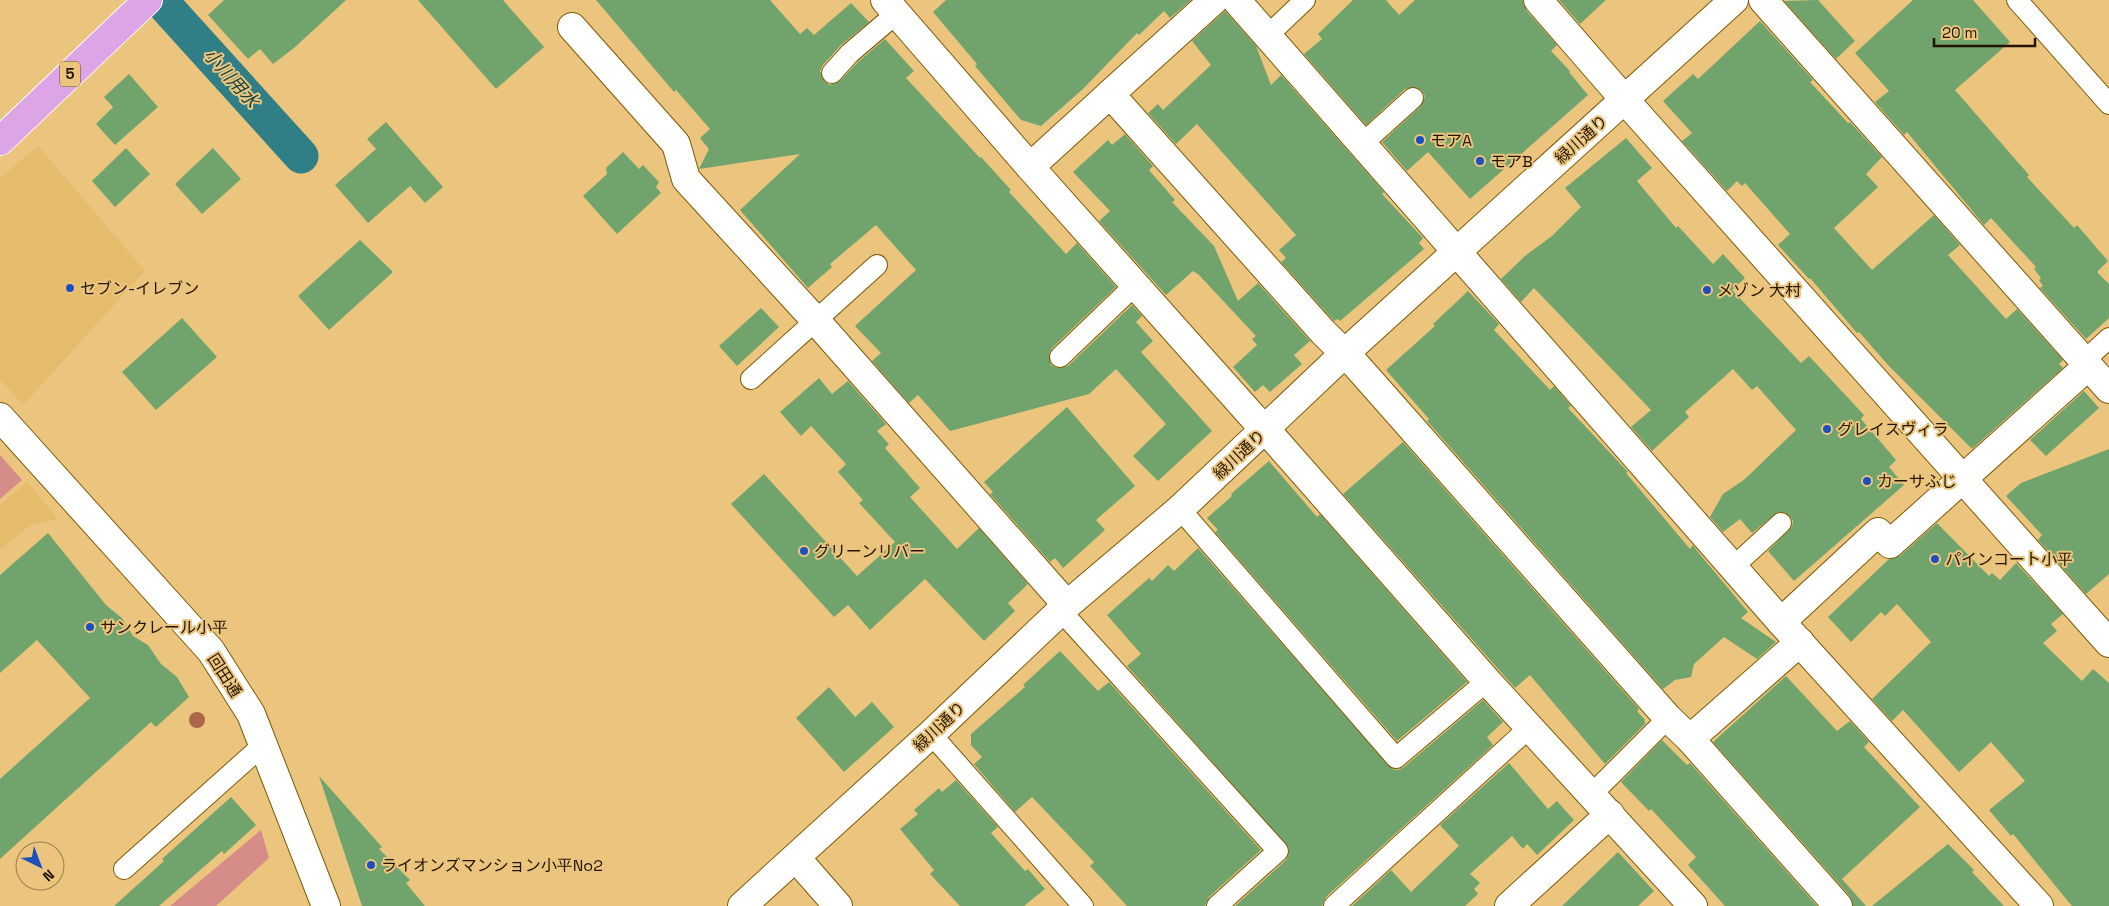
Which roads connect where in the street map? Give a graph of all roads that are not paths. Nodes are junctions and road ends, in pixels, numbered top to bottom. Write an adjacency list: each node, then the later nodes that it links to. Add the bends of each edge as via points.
1 (1214, 0): 13 (street)
2 (1236, 0): 11 (street)
3 (1305, 0): 11 (lane)
4 (1538, 0): 15 (street)
5 (1734, 0): 15 (street, 緑川通り)
6 (1763, 0): 27 (street)
7 (2017, 0): 16 (lane)
8 (144, 4): 17 (main road, 5)
9 (891, 7): 12 (lane); 19 (street)
10 (572, 27): 23 (street, via 676,144 686,179)
11 (1266, 37): 18 (street)
12 (832, 73)
13 (1110, 94): 19 (street); 25 (street)
14 (1413, 98): 18 (lane)
15 (1624, 99): 20 (street, 緑川通り); 32 (street)
16 (2109, 104)
17 (0, 141)
18 (1362, 144): 20 (street)
19 (1030, 167): 22 (street)
20 (1457, 252): 25 (street, 緑川通り); 35 (street)
21 (877, 265): 23 (lane)
22 (1135, 285): 26 (lane); 31 (street)
23 (817, 322): 28 (lane); 36 (street)
24 (2109, 338): 27 (lane)
25 (1345, 353): 31 (street, 緑川通り); 41 (street)
26 (1060, 357)
27 (2086, 364): 29 (street); 32 (street)
28 (751, 379)
29 (2109, 389)
30 (0, 417): 45 (street, 回田通, via 211,651 251,714)
31 (1265, 429): 33 (street, 緑川通り); 40 (street)
32 (1963, 479): 37 (street, via 1890,544 1878,532); 39 (street)
33 (1180, 509): 36 (street, 緑川通り); 40 (lane, via 1396,758)
34 (1781, 524): 35 (lane)
35 (1733, 567): 37 (street)
36 (1064, 608): 43 (street, 緑川通り); 54 (lane, via 1278,851)
37 (1780, 622): 38 (street)
38 (1800, 642): 44 (street); 59 (street)
39 (2109, 643)
40 (1487, 681): 42 (street)
41 (1668, 718): 44 (street); 46 (lane)
42 (1530, 727): 46 (street); 55 (lane)
43 (932, 734): 48 (street, 緑川通り); 53 (lane)
44 (1690, 739): 58 (street)
45 (263, 745): 49 (lane); 50 (street, 回田通)
46 (1592, 794): 47 (street)
47 (1610, 814): 56 (street); 57 (street)
48 (796, 858): 51 (street, 緑川通り); 52 (street)
49 (124, 869)
50 (326, 906)
51 (742, 906)
52 (838, 906)
53 (1082, 906)
54 (1217, 906)
55 (1334, 906)
56 (1509, 906)
57 (1693, 906)
58 (1838, 906)
59 (2039, 906)

